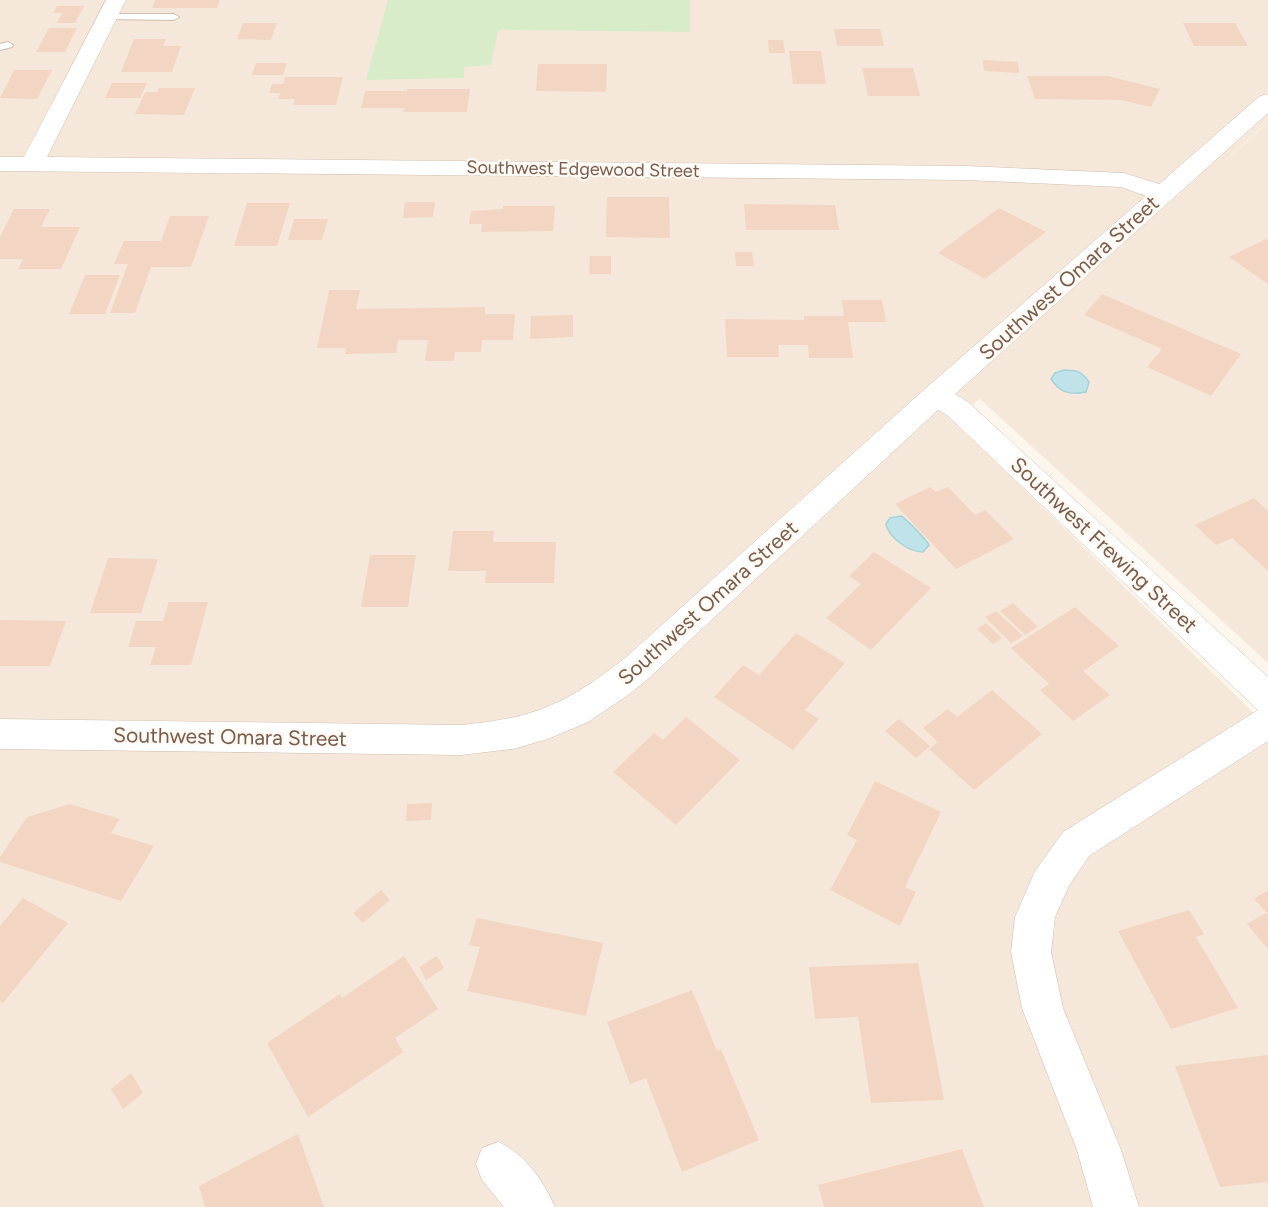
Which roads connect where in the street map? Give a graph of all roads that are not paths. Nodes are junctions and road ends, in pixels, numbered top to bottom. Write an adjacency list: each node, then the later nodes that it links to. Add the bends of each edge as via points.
1 (112, 9): 2 (lane); 5 (street)
2 (174, 17)
3 (1268, 101): 6 (street, Southwest Omara Street)
4 (0, 164): 5 (street, Southwest Edgewood Street)
5 (32, 164): 6 (street, Southwest Edgewood Street, via 966,173 1124,180)
6 (1163, 194): 7 (street, Southwest Omara Street)
7 (936, 395): 8 (street, Southwest Frewing Street, via 958,409); 10 (street, Southwest Omara Street, via 637,668 605,694 543,727 461,741)
8 (1268, 699)
9 (1268, 722): 13 (street, via 1076,844 1054,872 1031,930 1031,958 1039,1000 1100,1152)
10 (0, 734)
11 (498, 1164): 12 (street)
12 (532, 1207)
13 (1116, 1207)

